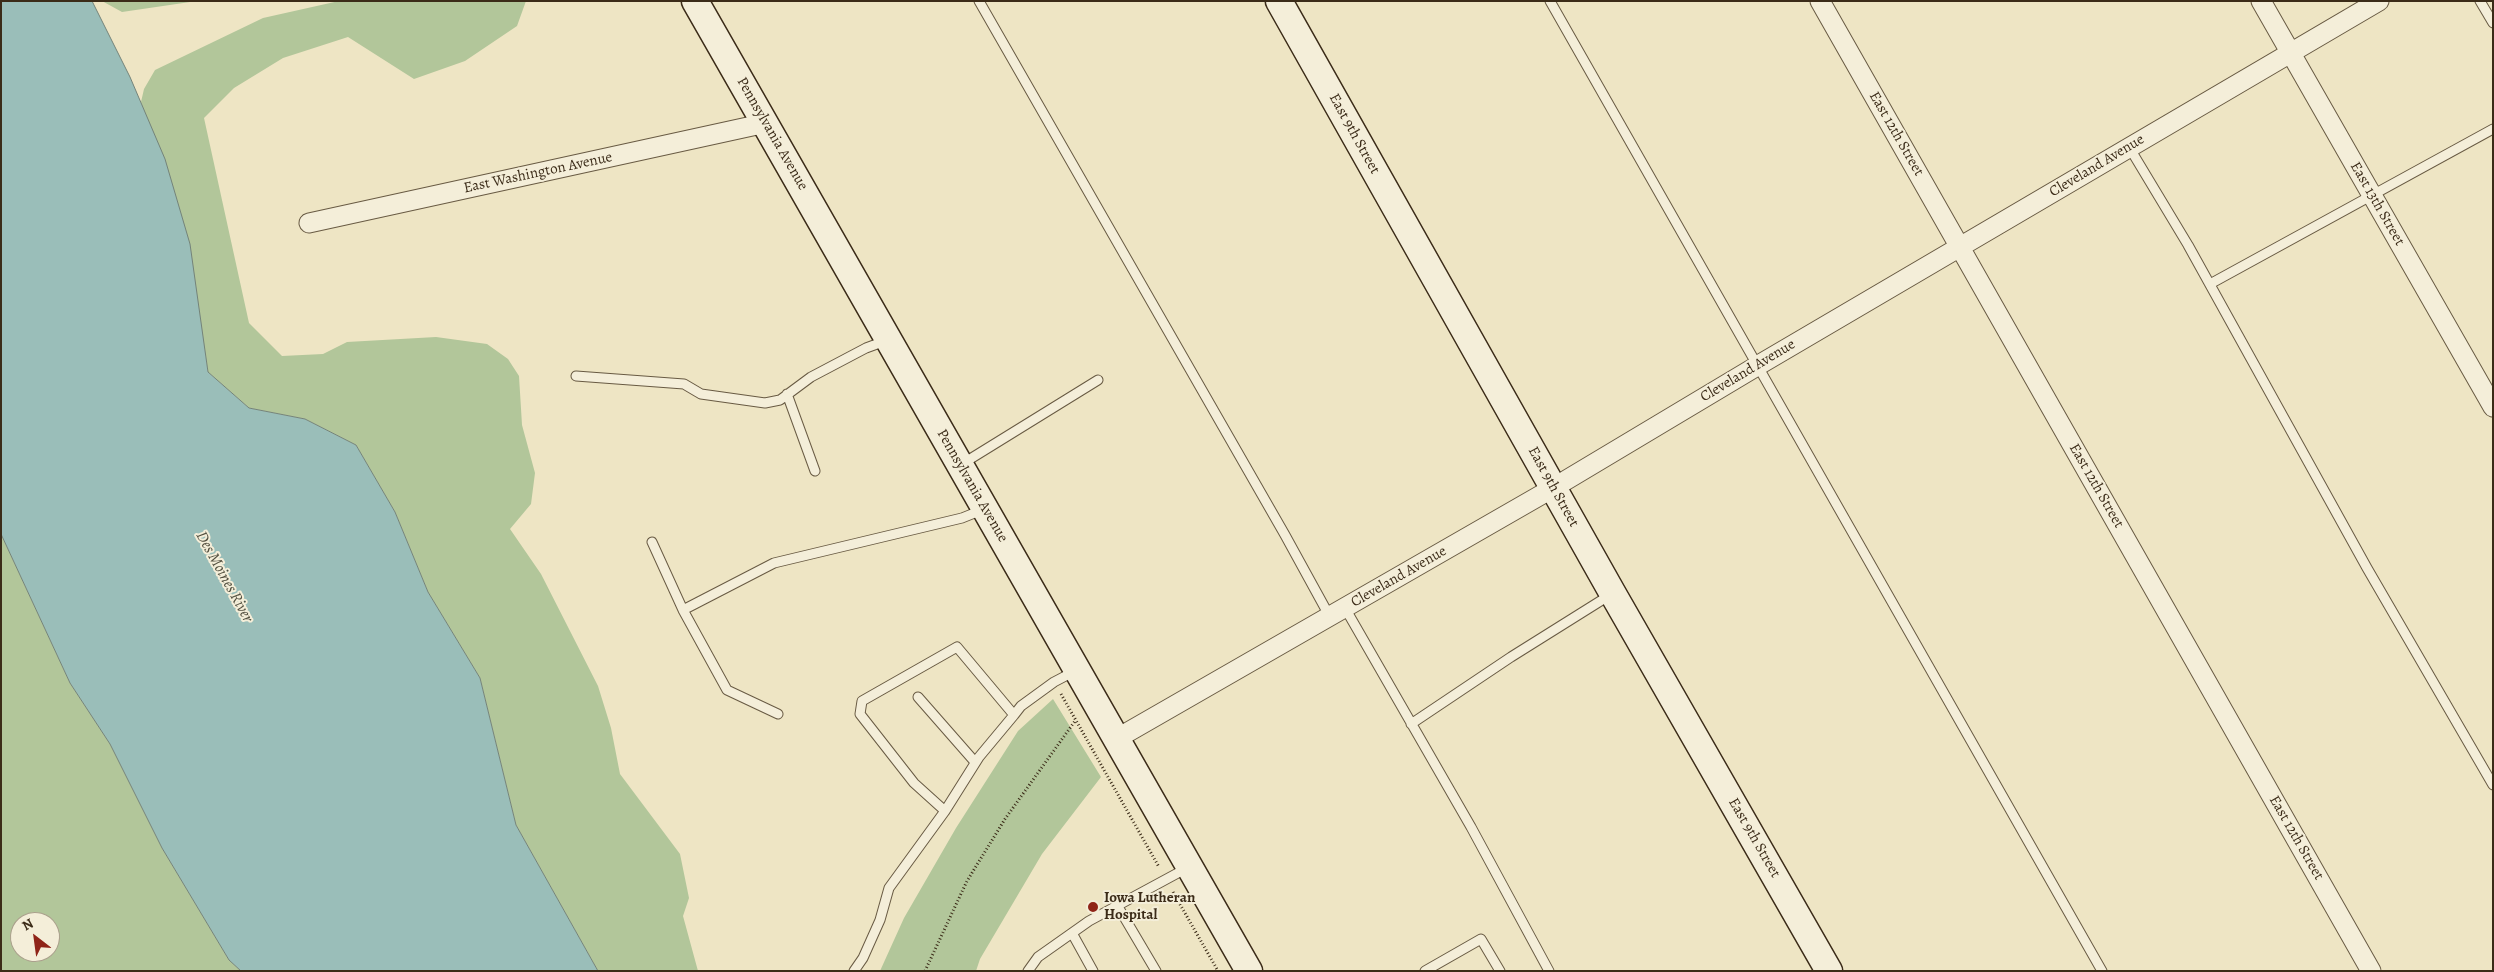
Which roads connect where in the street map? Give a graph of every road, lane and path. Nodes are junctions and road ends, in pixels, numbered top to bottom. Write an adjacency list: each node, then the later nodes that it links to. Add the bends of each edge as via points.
1 (695, 1): 11 (street, Pennsylvania Avenue)
2 (979, 1): 31 (lane, via 1276,517)
3 (1279, 1): 26 (street, East 9th Street)
4 (1550, 1): 19 (lane)
5 (1820, 1): 16 (street, East 12th Street)
6 (2261, 1): 10 (street, East 13th Street)
7 (2379, 1): 10 (street, Cleveland Avenue)
8 (2480, 1): 9 (lane)
9 (2493, 23)
10 (2290, 52): 13 (street, Cleveland Avenue); 14 (street, East 13th Street)
11 (766, 123): 15 (street, East Washington Avenue); 18 (street, Pennsylvania Avenue)
12 (2493, 129): 14 (lane)
13 (2129, 147): 16 (street, Cleveland Avenue); 17 (lane)
14 (2372, 196): 17 (lane); 23 (street, East 13th Street)
15 (309, 223)
16 (1960, 247): 19 (street, Cleveland Avenue); 57 (street, East 12th Street)
17 (2210, 284): 39 (lane, via 2363,560)
18 (888, 340): 22 (lane, via 811,377); 24 (street, Pennsylvania Avenue)
19 (1757, 366): 26 (street, Cleveland Avenue); 56 (lane)
20 (576, 376): 22 (lane, via 684,384 701,394 765,403 780,400)
21 (1098, 380): 24 (lane)
22 (787, 394): 25 (lane)
23 (2493, 407)
24 (960, 465): 27 (street, Pennsylvania Avenue)
25 (815, 471)
26 (1553, 488): 29 (street, East 9th Street); 31 (street, Cleveland Avenue)
27 (985, 509): 30 (lane, via 962,518 774,563); 32 (street, Pennsylvania Avenue)
28 (652, 542): 30 (lane)
29 (1613, 594): 36 (lane); 55 (street, East 9th Street)
30 (683, 610): 34 (lane, via 727,690)
31 (1338, 613): 36 (lane); 37 (street, Cleveland Avenue)
32 (1077, 670): 35 (lane, via 1054,682); 37 (street, Pennsylvania Avenue)
33 (918, 697): 38 (lane)
34 (778, 714)
35 (1014, 715): 38 (lane); 40 (lane, via 957,647 862,701 860,714 914,783)
36 (1411, 724): 54 (lane)
37 (1116, 739): 41 (street, Pennsylvania Avenue)
38 (976, 762): 40 (lane)
39 (2493, 785)
40 (945, 812): 45 (lane, via 890,888 880,920)
41 (1189, 866): 42 (lane); 51 (street, Pennsylvania Avenue)
42 (1166, 879): 43 (lane); 46 (path, via 1075,721 986,850 967,882); 50 (path)
43 (1117, 905): 44 (lane); 49 (lane)
44 (1072, 933): 47 (lane, via 1038,957); 48 (lane)
45 (854, 971)
46 (925, 971)
47 (1028, 971)
48 (1093, 971)
49 (1156, 971)
50 (1218, 971)
51 (1250, 971)
52 (1425, 971): 53 (lane, via 1481,939)
53 (1500, 971)
54 (1549, 971)
55 (1830, 971)
56 (2102, 971)
57 (2371, 971)

